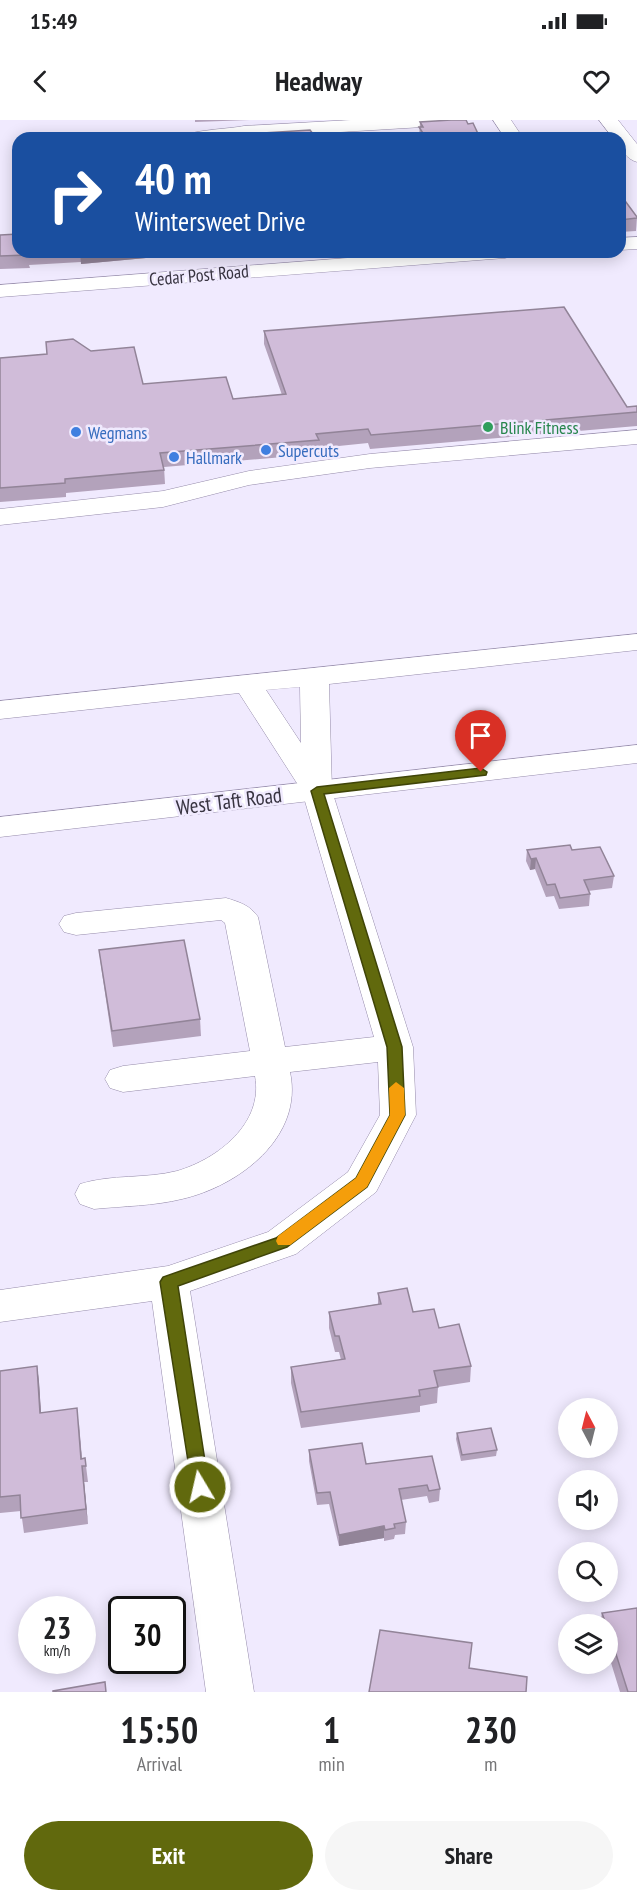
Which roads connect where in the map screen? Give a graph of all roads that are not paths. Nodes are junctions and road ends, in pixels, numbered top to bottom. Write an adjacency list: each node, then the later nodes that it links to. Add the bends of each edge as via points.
1 (456, 120): 3 (street)
2 (608, 120): 4 (street)
3 (241, 132)
4 (618, 132)
5 (626, 142): 6 (street)
6 (637, 156)
7 (196, 258): 10 (street)
8 (334, 258): 9 (street, Cedar Post Road)
9 (277, 260): 10 (street, Cedar Post Road)
10 (202, 275): 11 (street, Cedar Post Road)
11 (0, 291)
12 (637, 437): 13 (street, via 370,461 249,478 163,499)
13 (0, 517)
14 (637, 642): 15 (street)
15 (314, 676): 16 (street); 19 (street)
16 (247, 684): 17 (street); 19 (street)
17 (0, 710)
18 (637, 754): 19 (street, West Taft Road)
19 (317, 791): 20 (street, West Taft Road); 22 (street)
20 (0, 828)
21 (76, 924): 23 (street, via 226,909 241,917)
22 (395, 1047): 23 (street); 26 (street, via 398,1115 362,1182 282,1243)
23 (270, 1061): 24 (street); 25 (street, via 276,1092 264,1131 227,1165 181,1185)
24 (123, 1078)
25 (94, 1194)
26 (169, 1282): 27 (street); 28 (street)
27 (0, 1306)
28 (230, 1692)

